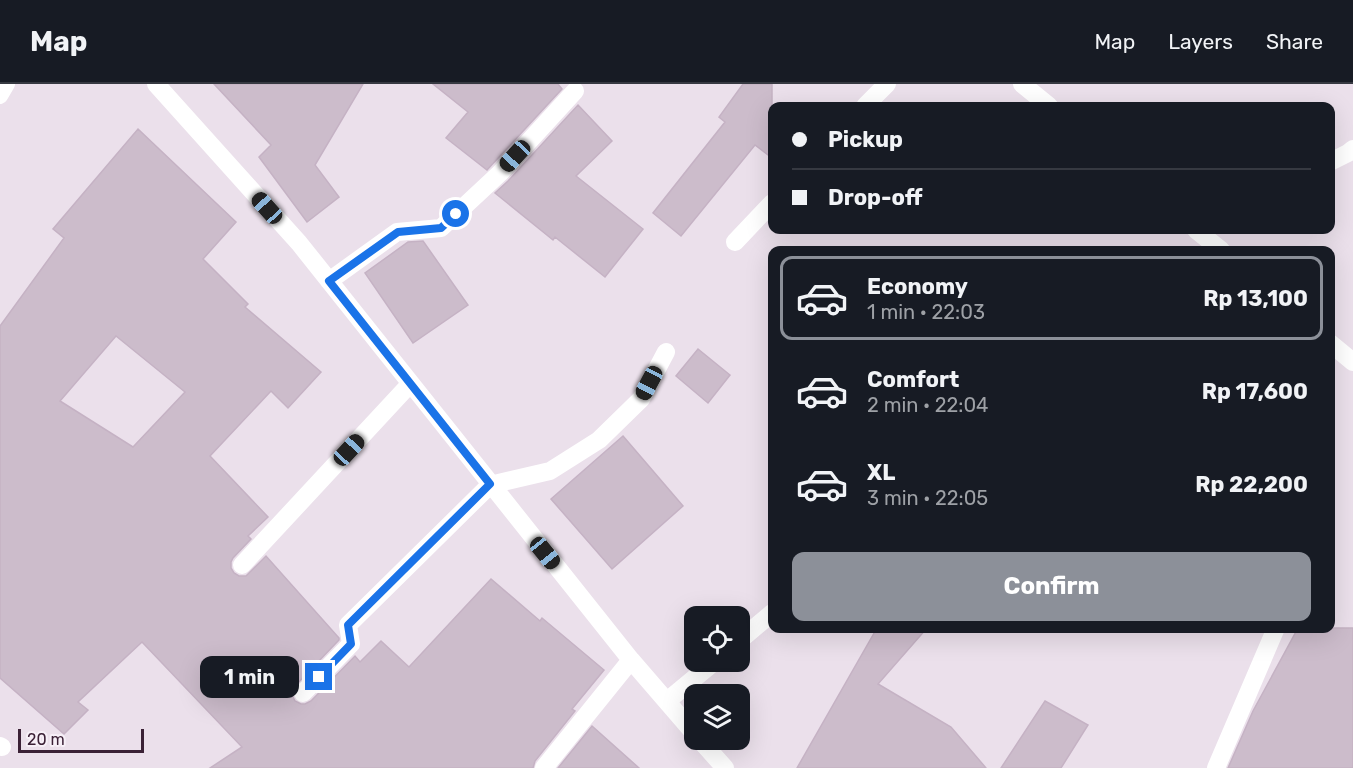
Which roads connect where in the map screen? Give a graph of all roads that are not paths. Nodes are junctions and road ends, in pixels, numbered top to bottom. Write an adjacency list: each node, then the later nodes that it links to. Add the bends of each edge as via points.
1 (7, 84): 6 (lane)
2 (156, 84): 15 (street)
3 (887, 84): 7 (street)
4 (1022, 84): 8 (street)
5 (575, 91): 15 (street, via 500,173 441,228 398,232)
6 (0, 96)
7 (869, 102)
8 (1044, 102)
9 (1353, 149): 10 (street)
10 (1335, 160)
11 (768, 207): 13 (street)
12 (1201, 234): 14 (street)
13 (735, 242)
14 (1216, 246)
15 (329, 281): 19 (street)
16 (1335, 347): 18 (street)
17 (666, 352): 20 (street, via 641,399 599,440 550,471)
18 (1353, 362)
19 (410, 384): 20 (street); 21 (street)
20 (490, 484): 25 (street); 27 (street, via 348,625 351,644)
21 (242, 565)
22 (768, 616): 23 (street)
23 (750, 632)
24 (1274, 633): 33 (street)
25 (631, 660): 28 (street); 31 (street)
26 (702, 672): 28 (street)
27 (303, 693)
28 (667, 701): 29 (street)
29 (684, 721)
30 (709, 750): 32 (street)
31 (544, 768)
32 (725, 768)
33 (1216, 768)

